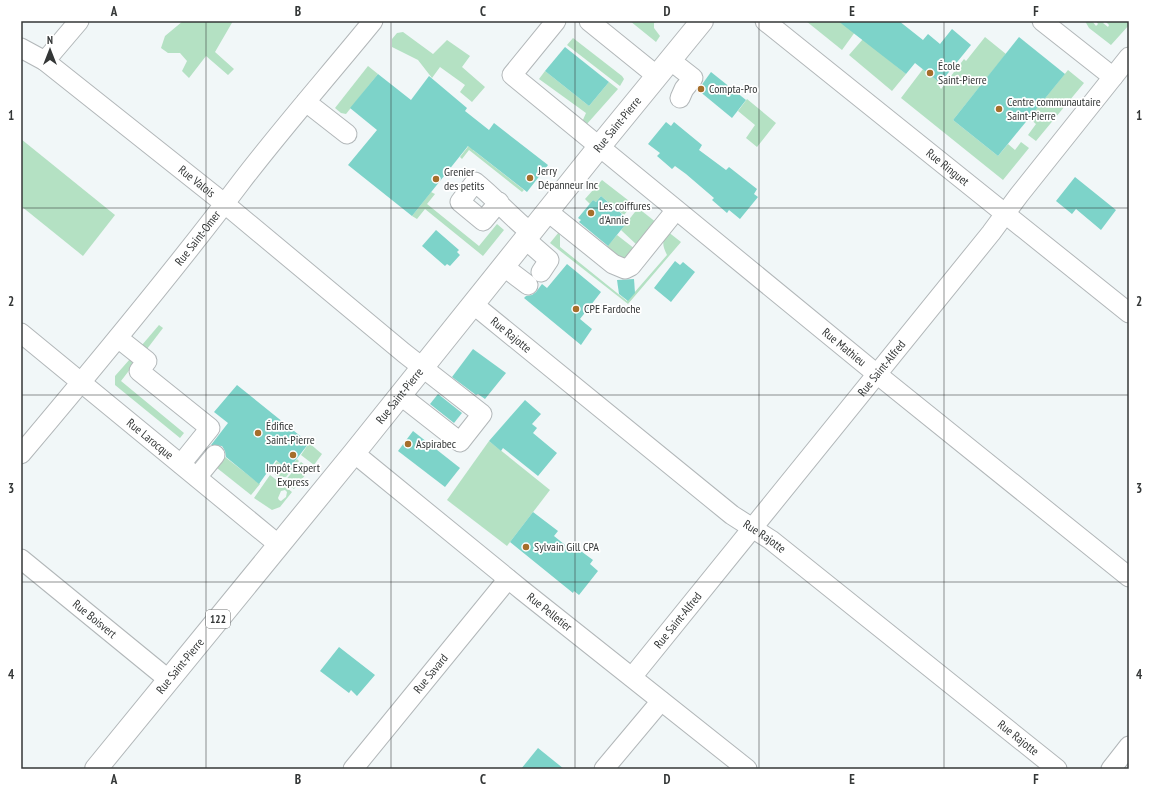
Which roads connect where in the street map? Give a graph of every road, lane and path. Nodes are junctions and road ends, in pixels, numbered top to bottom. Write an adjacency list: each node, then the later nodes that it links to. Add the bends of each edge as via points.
1 (79, 21): 10 (street)
2 (373, 21): 14 (street, Rue Saint-Omer)
3 (556, 21): 16 (street, Rue Mathieu, via 512,74)
4 (702, 21): 11 (main road, Rue Saint-Pierre / 122)
5 (766, 21): 21 (street, Rue Ringuet)
6 (1042, 21): 12 (street)
7 (594, 23): 11 (street)
8 (21, 48): 10 (street, Rue Valois)
9 (1129, 57): 12 (street, Rue Saint-Alfred)
10 (45, 61): 18 (street, Rue Valois)
11 (664, 68): 13 (street, via 693,78); 16 (main road, Rue Saint-Pierre / 122)
12 (1113, 77): 21 (street, Rue Saint-Alfred)
13 (680, 98)
14 (306, 102): 15 (street); 18 (street, Rue Saint-Omer)
15 (347, 134)
16 (599, 147): 19 (street, Rue Mathieu); 20 (main road, Rue Saint-Pierre / 122)
17 (499, 202): 22 (street)
18 (225, 204): 27 (street, Rue Saint-Omer); 28 (street, Rue Valois)
19 (676, 210): 20 (street, via 625,274); 29 (street, Rue Mathieu)
20 (547, 211): 22 (main road, Rue Saint-Pierre / 122)
21 (1005, 214): 25 (street, Rue Ringuet); 29 (street, Rue Saint-Alfred)
22 (528, 235): 23 (main road, Rue Saint-Pierre / 122); 23 (street, via 549,260 534,278)
23 (503, 266): 24 (main road, Rue Saint-Pierre / 122)
24 (472, 304): 28 (main road, Rue Saint-Pierre / 122); 37 (street, Rue Rajotte, via 732,515)
25 (1129, 313)
26 (21, 333): 30 (street, Rue Larocque)
27 (118, 338): 30 (street, Rue Saint-Omer); 35 (street, via 147,361 139,371 210,428)
28 (422, 367): 31 (main road, Rue Saint-Pierre / 122); 31 (street, Rue Valois, via 482,414 460,442)
29 (878, 375): 37 (street, Rue Saint-Alfred); 40 (street, Rue Mathieu)
30 (82, 383): 33 (street, Rue Saint-Omer); 35 (street, Rue Larocque)
31 (400, 395): 32 (main road, Rue Saint-Pierre / 122)
32 (354, 453): 38 (main road, Rue Saint-Pierre / 122); 41 (street, Rue Pelletier)
33 (21, 454)
34 (215, 454): 36 (street)
35 (181, 464): 36 (street, Rue Larocque)
36 (197, 477): 38 (street, Rue Larocque)
37 (752, 528): 42 (street, Rue Saint-Alfred); 50 (street, Rue Rajotte, via 771,540)
38 (279, 544): 43 (main road, Rue Saint-Pierre / 122)
39 (21, 559): 43 (street, Rue Boisvert)
40 (1129, 577)
41 (508, 579): 42 (street, Rue Pelletier); 47 (street, Rue Savard)
42 (632, 677): 44 (street, Rue Pelletier)
43 (169, 680): 46 (main road, Rue Saint-Pierre / 122)
44 (661, 701): 48 (street); 49 (street, Rue Pelletier)
45 (1129, 746): 51 (street)
46 (96, 769)
47 (353, 769)
48 (604, 769)
49 (746, 769)
50 (1057, 769)
51 (1111, 769)

